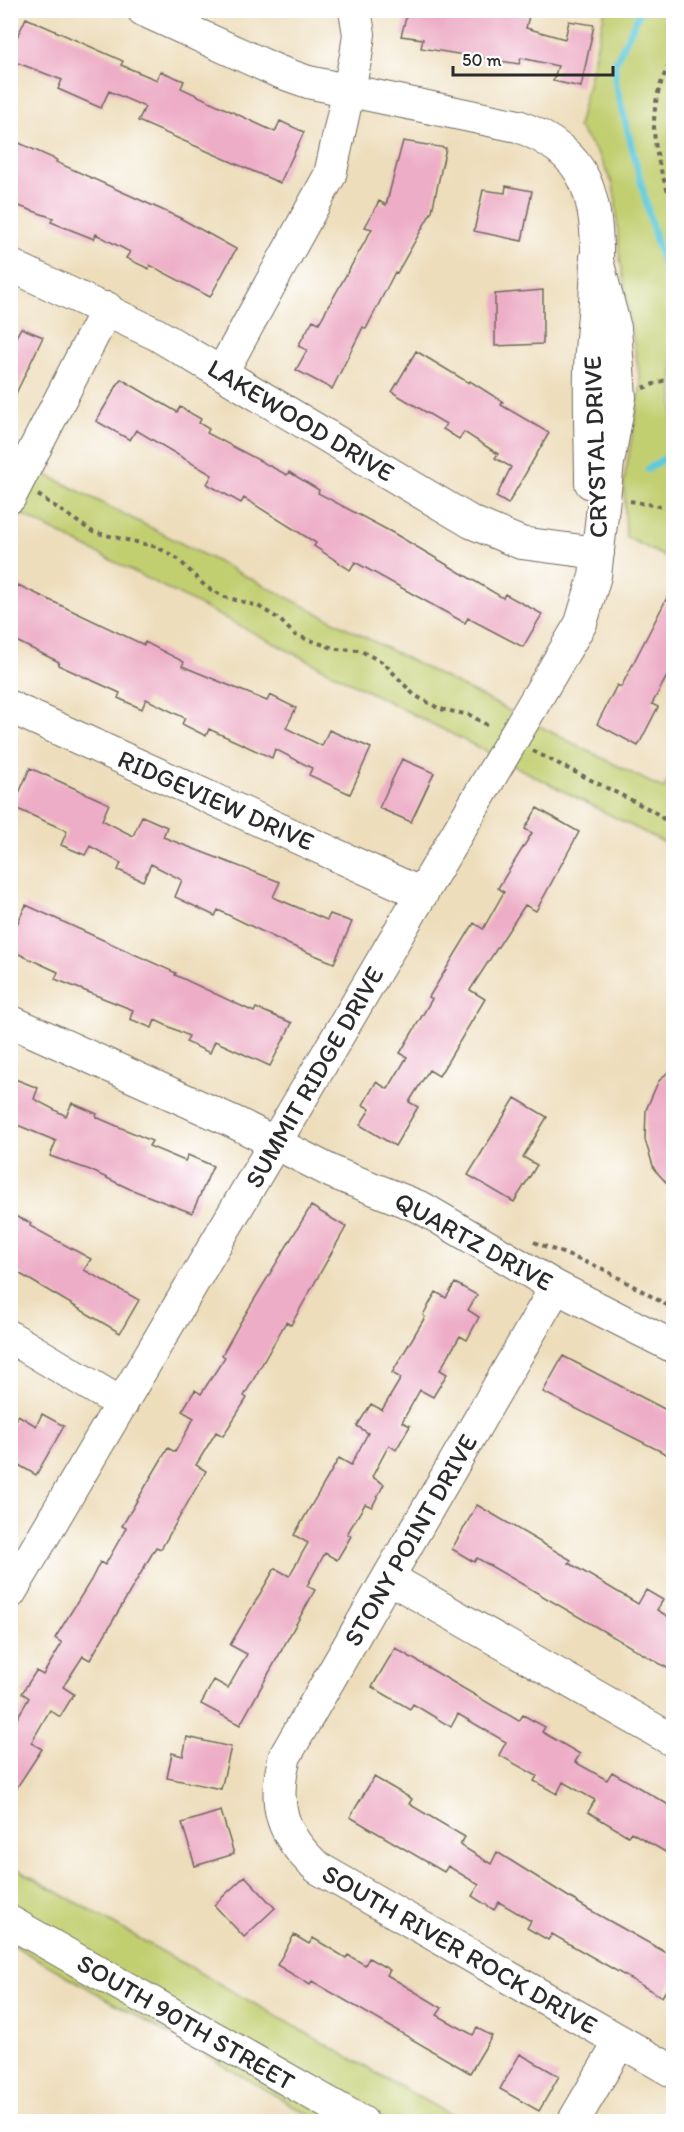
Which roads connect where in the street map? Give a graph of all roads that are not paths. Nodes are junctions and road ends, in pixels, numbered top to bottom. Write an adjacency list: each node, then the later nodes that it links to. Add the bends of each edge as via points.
1 (143, 10): 3 (street, CRYSTAL DRIVE, via 277,71)
2 (355, 10): 3 (street, via 359,34)
3 (349, 91): 6 (street, via 330,175); 8 (street, CRYSTAL DRIVE, via 518,126 545,139 571,160 583,177 594,214 596,257 615,328 620,388)
4 (10, 265): 5 (street, LAKEWOOD DRIVE)
5 (107, 308): 6 (street, LAKEWOOD DRIVE); 7 (street)
6 (222, 372): 8 (street, LAKEWOOD DRIVE, via 471,522 521,543)
7 (14, 491)
8 (598, 553): 10 (street, SUMMIT RIDGE DRIVE, via 596,576 580,623)
9 (10, 706): 10 (street, RIDGEVIEW DRIVE)
10 (422, 894): 12 (street, SUMMIT RIDGE DRIVE)
11 (10, 1021): 12 (street, QUARTZ DRIVE)
12 (275, 1143): 13 (street, QUARTZ DRIVE, via 334,1173 422,1208); 16 (street, SUMMIT RIDGE DRIVE)
13 (556, 1287): 15 (street, QUARTZ DRIVE); 17 (street, STONY POINT DRIVE)
14 (10, 1337): 16 (street)
15 (674, 1347)
16 (122, 1404): 18 (street, SUMMIT RIDGE DRIVE)
17 (388, 1578): 19 (street); 20 (street, STONY POINT DRIVE, via 285,1756)
18 (10, 1593)
19 (674, 1742)
20 (278, 1798): 22 (street, SOUTH RIVER ROCK DRIVE, via 293,1842 318,1868)
21 (10, 1922): 24 (street, SOUTH 90TH STREET)
22 (620, 2042): 23 (street, SOUTH RIVER ROCK DRIVE); 25 (street)
23 (674, 2072)
24 (362, 2121)
25 (573, 2121)

